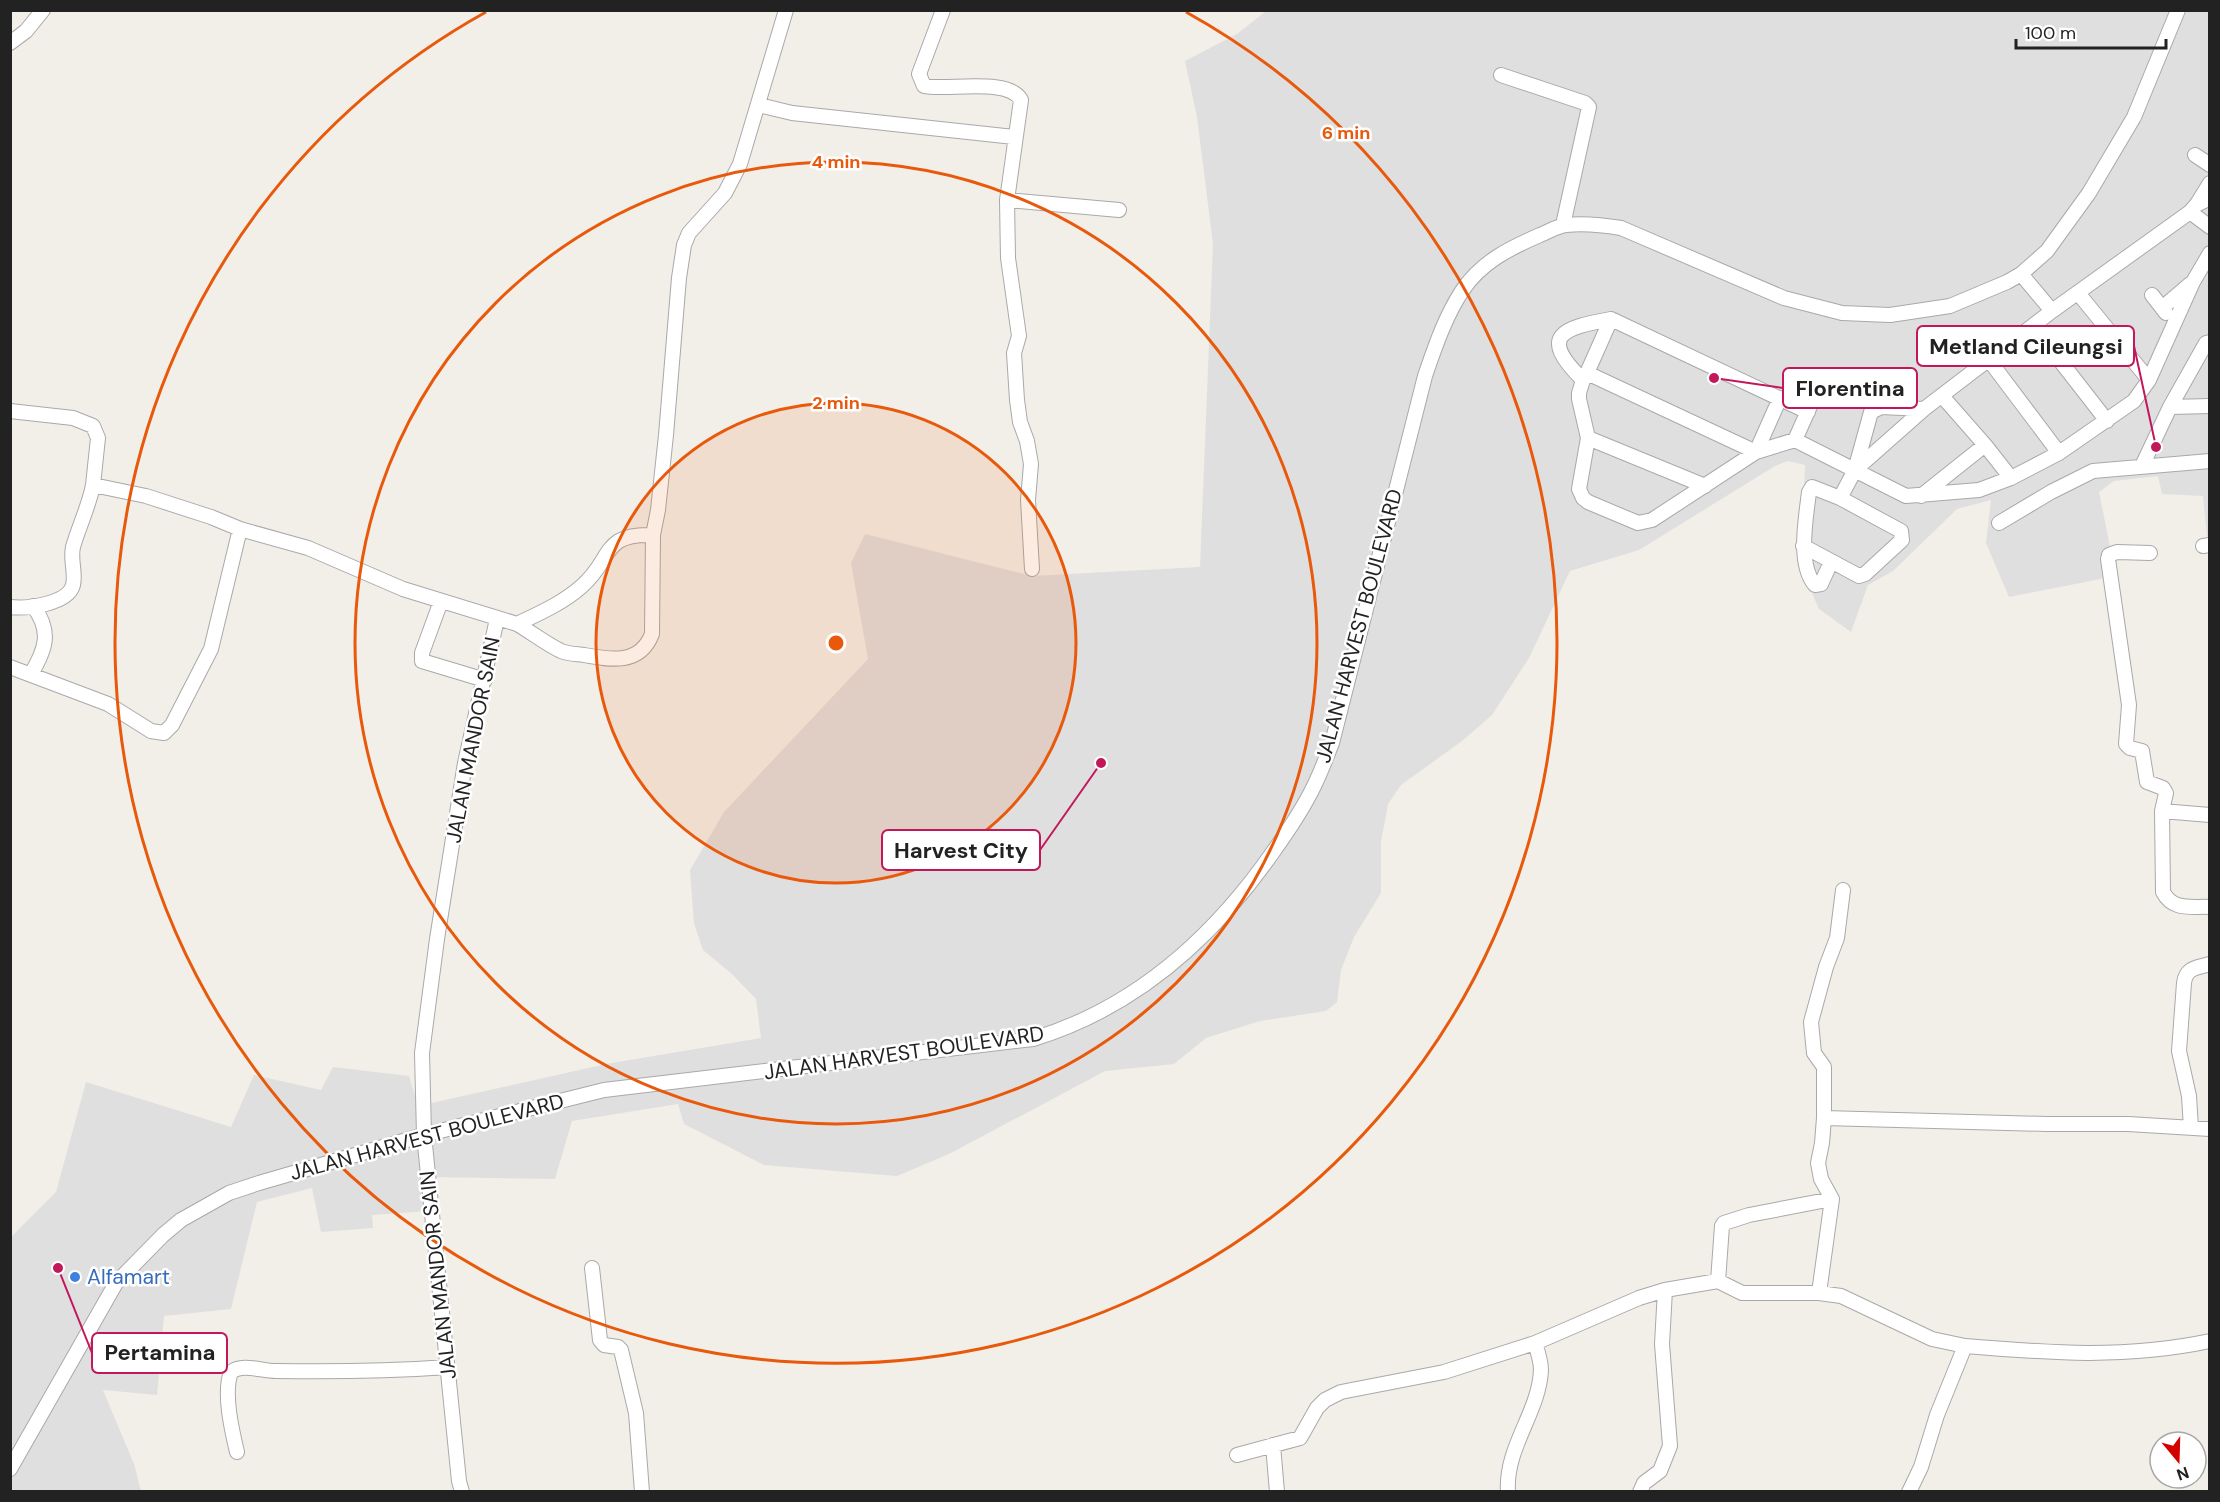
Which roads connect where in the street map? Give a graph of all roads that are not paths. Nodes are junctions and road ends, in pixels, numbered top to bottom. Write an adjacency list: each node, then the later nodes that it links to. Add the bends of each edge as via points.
1 (43, 10): 5 (street)
2 (786, 10): 7 (street)
3 (943, 10): 8 (street, via 920,74 921,82 929,87 1012,90 1021,100)
4 (2178, 10): 19 (street, JALAN HARVEST BOULEVARD, via 2134,117 2101,174 2047,251)
5 (10, 43)
6 (1501, 75): 16 (street, via 1589,107)
7 (759, 105): 8 (street, via 792,113); 55 (street, via 740,164 725,193 689,233 684,245)
8 (1014, 137): 13 (street)
9 (2195, 155): 10 (street)
10 (2210, 165)
11 (2210, 183): 14 (street)
12 (2210, 198): 14 (street)
13 (1007, 200): 15 (street); 59 (street, via 1008,258 1019,336 1014,353 1017,399 1031,464 1028,500)
14 (2193, 208): 17 (street); 21 (street)
15 (1119, 210)
16 (1563, 225): 19 (street, JALAN HARVEST BOULEVARD, via 1621,228 1784,298 1842,313 1890,315 1950,306); 76 (street, JALAN HARVEST BOULEVARD, via 1496,257 1462,291 1441,331 1425,376 1332,744 1314,787 1244,892 1161,973 1090,1018 1033,1040 604,1090)
17 (2210, 227)
18 (2210, 254): 20 (street)
19 (2021, 273): 24 (street)
20 (2193, 282): 23 (street); 26 (street)
21 (2078, 293): 24 (street); 31 (street)
22 (2152, 295): 23 (street)
23 (2162, 308): 26 (street)
24 (2052, 311): 27 (street)
25 (1611, 319): 30 (street); 30 (street, via 1565,331 1560,337 1559,346 1569,366); 34 (street)
26 (2175, 324): 31 (street)
27 (2033, 326): 29 (street); 40 (street)
28 (2208, 341): 36 (street)
29 (1989, 360): 33 (street); 45 (street)
30 (1585, 377): 41 (street, via 1579,399); 44 (street)
31 (2149, 380): 40 (street, via 2134,401)
32 (1820, 384): 39 (street)
33 (1942, 396): 37 (street); 43 (street)
34 (1780, 398): 39 (street); 44 (street)
35 (2210, 406): 36 (street)
36 (2170, 408): 47 (street)
37 (1924, 409): 50 (street); 50 (street, via 1881,407 1871,412)
38 (10, 411): 49 (street, via 73,418 93,426 98,438)
39 (1808, 412): 42 (street)
40 (2108, 421): 45 (street)
41 (1588, 438): 51 (street); 51 (street, via 1580,494 1588,502 1638,523 1652,520)
42 (1795, 440): 44 (street); 50 (street)
43 (1985, 445): 48 (street); 52 (street)
44 (1756, 452): 51 (street)
45 (2059, 453): 48 (street)
46 (2210, 461): 47 (street)
47 (2142, 466): 53 (street, via 2092,471)
48 (2011, 478): 52 (street, via 1979,490)
49 (93, 485): 54 (street, via 146,496); 61 (street, via 72,553 74,584 60,598)
50 (1847, 485): 52 (street); 56 (street, via 1812,487); 58 (street, via 1899,528 1902,540 1863,575)
51 (1705, 486)
52 (1921, 496)
53 (1999, 523)
54 (240, 529): 60 (street, via 308,548); 66 (street, via 212,649 168,730 151,732 108,704)
55 (652, 535): 64 (street, JALAN MANDOR SAIN, via 624,537 613,545 584,584 547,610); 64 (street, via 652,633 642,651 607,659 562,652)
56 (1803, 546): 58 (street); 58 (street, via 1815,585 1821,584)
57 (2150, 553): 68 (street, via 2117,552 2108,559 2129,705 2126,744 2142,751 2147,782 2166,793)
58 (1832, 562)
59 (1032, 568)
60 (441, 601): 63 (street); 67 (street, via 422,662)
61 (33, 606): 62 (street); 66 (street, via 43,621 45,641)
62 (10, 607)
63 (497, 619): 64 (street, JALAN MANDOR SAIN); 67 (street, JALAN MANDOR SAIN)
64 (517, 624)
65 (10, 667): 66 (street)
66 (31, 674)
67 (485, 680): 76 (street, JALAN MANDOR SAIN, via 465,763 431,985 422,1053)
68 (2162, 811): 69 (street); 71 (street, via 2163,892 2174,905)
69 (2210, 815)
70 (1843, 890): 73 (street, via 1838,938 1811,1022 1814,1053 1824,1067)
71 (2210, 907)
72 (2210, 964): 74 (street, via 2186,973 2184,983 2179,1051)
73 (1824, 1118): 74 (street); 77 (street, via 1818,1163 1821,1179)
74 (2191, 1128): 75 (street)
75 (2210, 1129)
76 (424, 1135): 85 (street, JALAN MANDOR SAIN); 89 (street, JALAN HARVEST BOULEVARD, via 229,1193 181,1220 116,1283)
77 (1832, 1199): 79 (street, via 1724,1223); 81 (street)
78 (592, 1268): 91 (street, via 600,1340 621,1350 632,1392)
79 (1718, 1281): 80 (street); 81 (street, via 1742,1293)
80 (1665, 1290): 83 (street); 94 (street, via 1662,1344 1670,1446 1660,1471)
81 (1819, 1293): 84 (street, via 1841,1296 1932,1339)
82 (2210, 1341): 84 (street, via 2111,1354)
83 (1535, 1343): 86 (street, via 1444,1372 1341,1392 1317,1408 1300,1438); 93 (street, via 1540,1370 1538,1388 1509,1464)
84 (1965, 1346): 95 (street, via 1921,1467)
85 (448, 1367): 87 (street, via 388,1371 237,1369 231,1372 228,1388); 90 (street, JALAN MANDOR SAIN)
86 (1273, 1445): 88 (street); 92 (street)
87 (237, 1452)
88 (1237, 1455)
89 (10, 1469)
90 (462, 1491)
91 (642, 1491)
92 (1277, 1491)
93 (1508, 1491)
94 (1640, 1491)
95 (1908, 1491)

